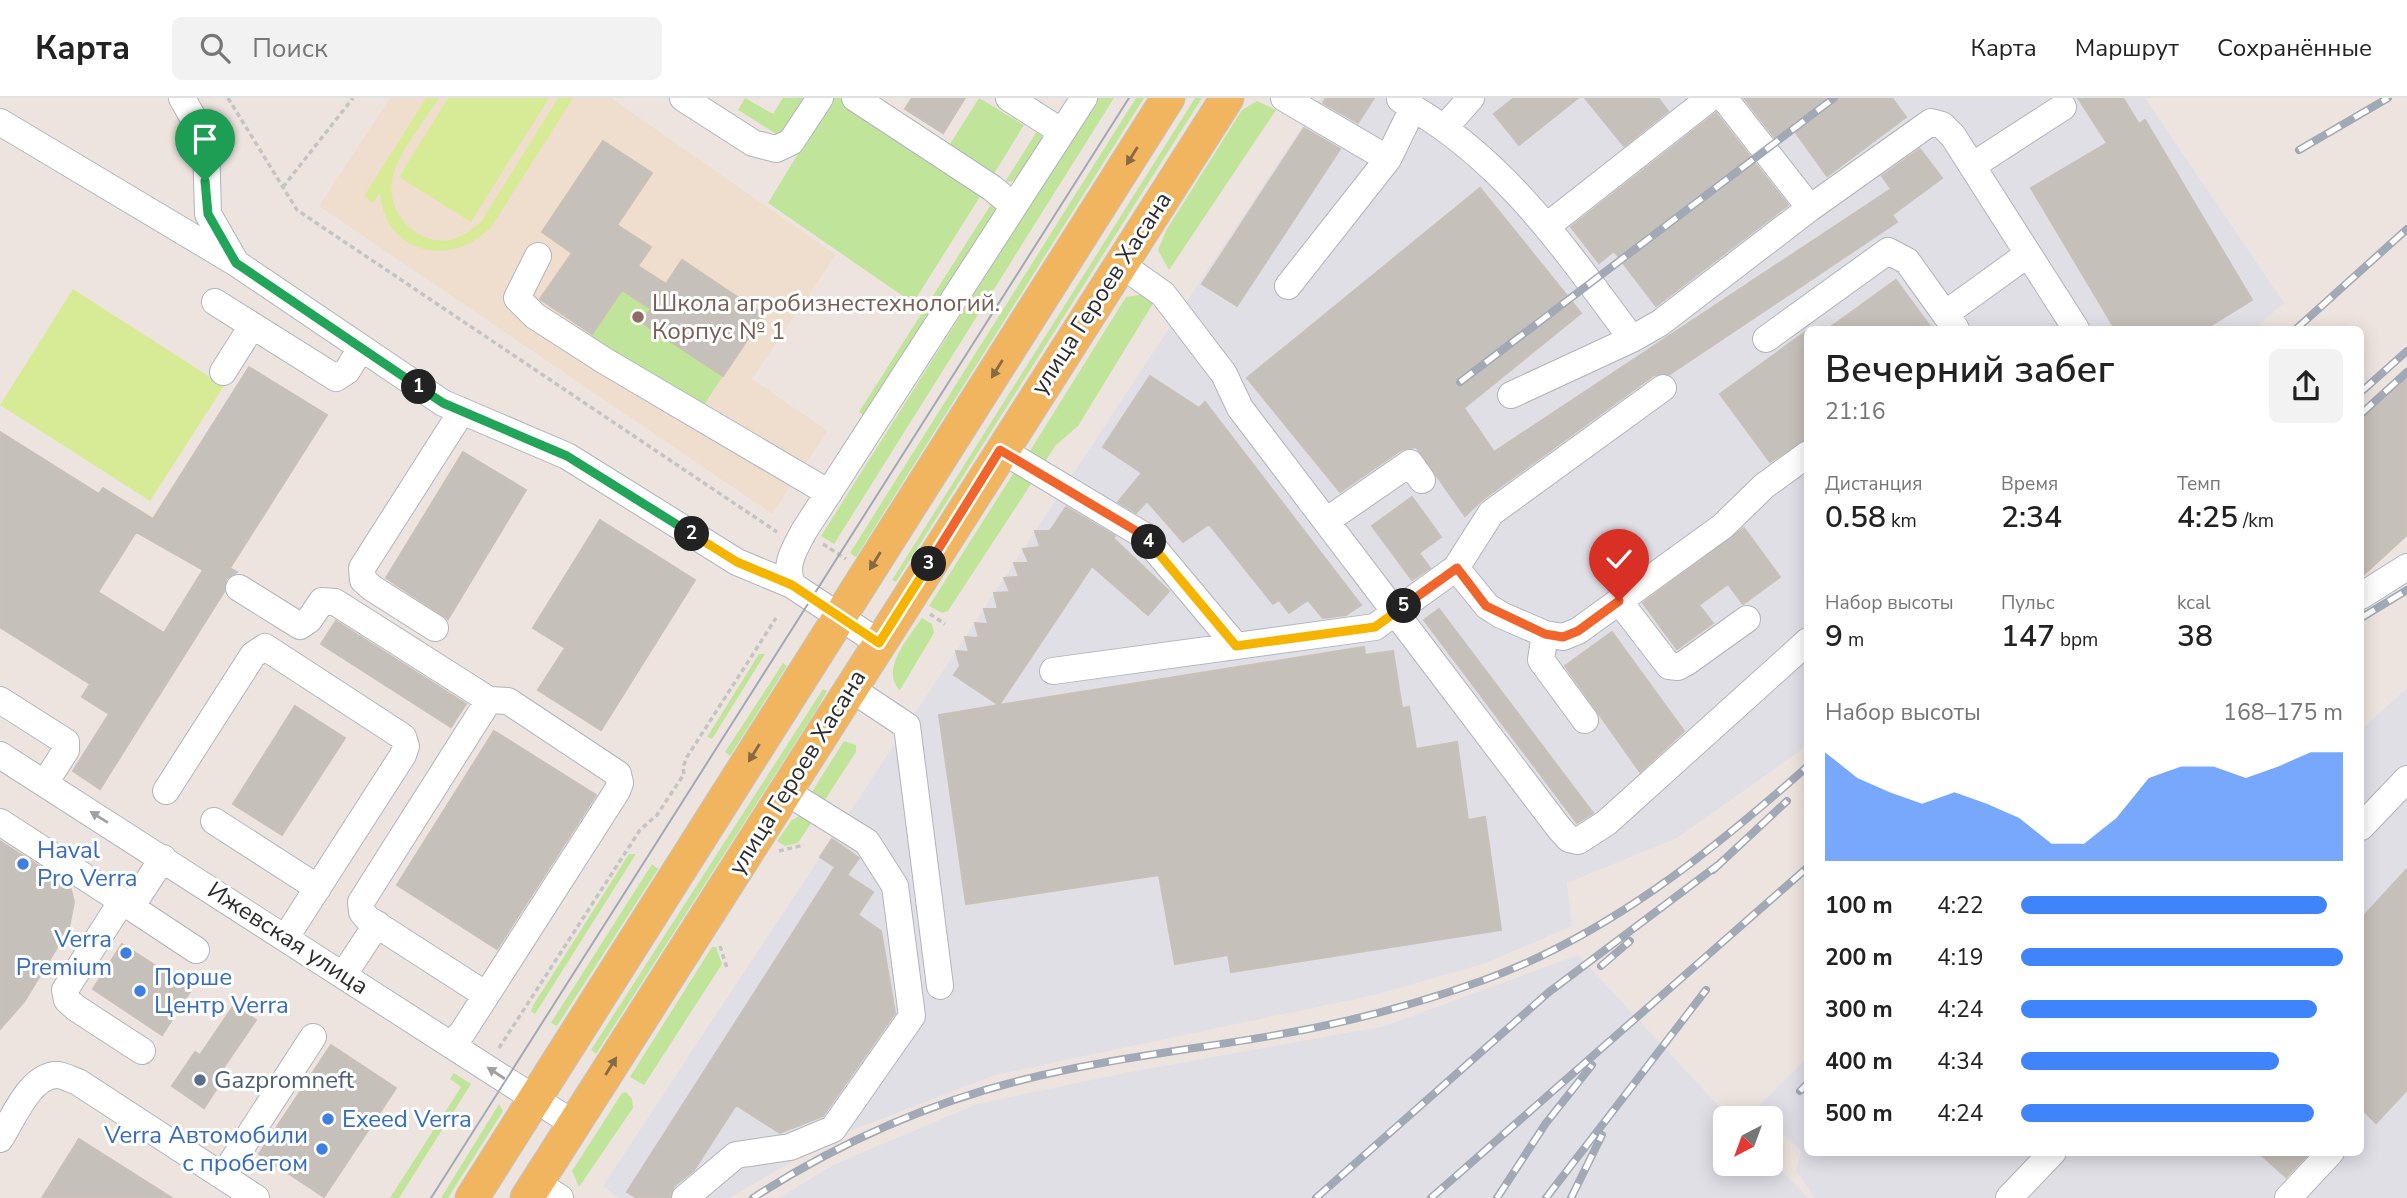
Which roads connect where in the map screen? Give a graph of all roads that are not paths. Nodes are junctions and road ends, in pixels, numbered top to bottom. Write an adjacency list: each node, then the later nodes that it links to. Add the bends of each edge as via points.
1 (182, 98): 25 (street, via 206,141 208,214)
2 (683, 98): 3 (street, via 753,144 776,149 791,142)
3 (820, 98)
4 (1009, 98): 17 (street)
5 (1084, 98): 17 (street)
6 (1168, 98): 51 (main road, улица Героев Хасана, one-way to 51)
7 (1227, 98): 26 (main road, улица Героев Хасана)
8 (1284, 98): 18 (street)
9 (1471, 98): 16 (street)
10 (1710, 98): 22 (street)
11 (1724, 98): 21 (street)
12 (871, 102): 20 (street)
13 (1406, 103): 16 (street); 18 (street)
14 (2063, 107): 19 (street)
15 (0, 122): 25 (street)
16 (1445, 127): 22 (street, via 1482,156)
17 (1062, 132): 20 (street)
18 (1388, 159): 27 (street)
19 (1972, 166): 21 (street, via 1942,125 1931,122); 23 (street)
20 (1014, 206): 42 (street)
21 (1810, 208): 33 (street, via 1660,323)
22 (1547, 226): 33 (street)
23 (2028, 254): 29 (street); 31 (street)
24 (538, 256): 42 (street, via 517,298 536,316)
25 (236, 263): 34 (street)
26 (1119, 263): 39 (main road, улица Героев Хасана); 43 (street, via 1163,294 1224,374 1240,408)
27 (1288, 286)
28 (215, 302): 30 (street)
29 (1951, 322): 32 (street, via 1907,261 1888,251)
30 (252, 326): 34 (street, via 336,378 347,371); 35 (street)
31 (2074, 326)
32 (1766, 338)
33 (1632, 339): 37 (street)
34 (361, 348): 38 (street)
35 (223, 372)
36 (1663, 388): 45 (street, via 1491,513)
37 (1511, 395)
38 (462, 411): 46 (street, via 567,456 737,562); 53 (street, via 362,568 363,580 372,588)
39 (1000, 450): 55 (main road, улица Героев Хасана); 57 (street, via 1143,535)
40 (1804, 457): 49 (street, via 1764,486 1723,526)
41 (1422, 480): 43 (street, via 1410,463)
42 (829, 493): 46 (street, via 790,557 787,573)
43 (1326, 522): 50 (street)
44 (2407, 567): 48 (street)
45 (1457, 568): 50 (street); 54 (street, via 1486,606)
46 (792, 585): 51 (street)
47 (239, 588): 60 (street, via 300,626 322,601 335,602)
48 (2364, 594)
49 (1619, 601): 52 (street, via 1669,666 1687,662); 54 (street, via 1578,631 1563,637)
50 (1395, 612): 56 (street, via 1559,828 1578,841 1606,823); 57 (street, via 1375,627)
51 (840, 617): 55 (street); 83 (main road, улица Героев Хасана, one-way to 83)
52 (1747, 619)
53 (435, 628)
54 (1545, 634): 62 (street, via 1541,660)
55 (879, 643): 59 (main road, улица Героев Хасана)
56 (1804, 645)
57 (1236, 646): 58 (street)
58 (1053, 671)
59 (850, 688): 67 (main road, улица Героев Хасана); 78 (street, via 907,726)
60 (489, 700): 74 (street, via 364,894 362,912); 79 (street, via 508,701 609,766 620,783)
61 (0, 701): 65 (street, via 66,742 66,750)
62 (1585, 720)
63 (0, 755): 65 (street, Ижевская улица)
64 (2407, 779): 70 (street)
65 (45, 783): 71 (street, Ижевская улица, one-way to 65)
66 (166, 791): 72 (street, via 258,649 265,647 284,658 395,729 406,747)
67 (785, 791): 84 (main road, улица Героев Хасана, one-way to 67); 92 (street, via 867,842 895,886 912,1016 833,1129 790,1147 736,1155)
68 (214, 821): 72 (street)
69 (0, 822): 73 (street)
70 (2364, 824)
71 (163, 858): 73 (street); 75 (street, Ижевская улица)
72 (318, 888): 75 (street)
73 (126, 904): 76 (street); 82 (street, via 65,990 67,1000 76,1008)
74 (377, 924): 77 (street); 79 (street)
75 (286, 937): 77 (street, Ижевская улица)
76 (196, 950)
77 (344, 975): 81 (street, Ижевская улица)
78 (940, 986)
79 (486, 995): 81 (street)
80 (313, 1037): 88 (street)
81 (451, 1044): 83 (street, Ижевская улица, one-way to 81)
82 (142, 1051)
83 (536, 1099): 84 (street, Ижевская улица); 91 (main road, улица Героев Хасана)
84 (574, 1124): 89 (main road, улица Героев Хасана)
85 (0, 1139): 88 (street, via 33,1088 58,1075 78,1082)
86 (2049, 1156): 93 (street)
87 (2327, 1156): 94 (street)
88 (223, 1176): 90 (street)
89 (541, 1193)
90 (256, 1198)
91 (472, 1198)
92 (685, 1198)
93 (2009, 1198)
94 (2288, 1198)

